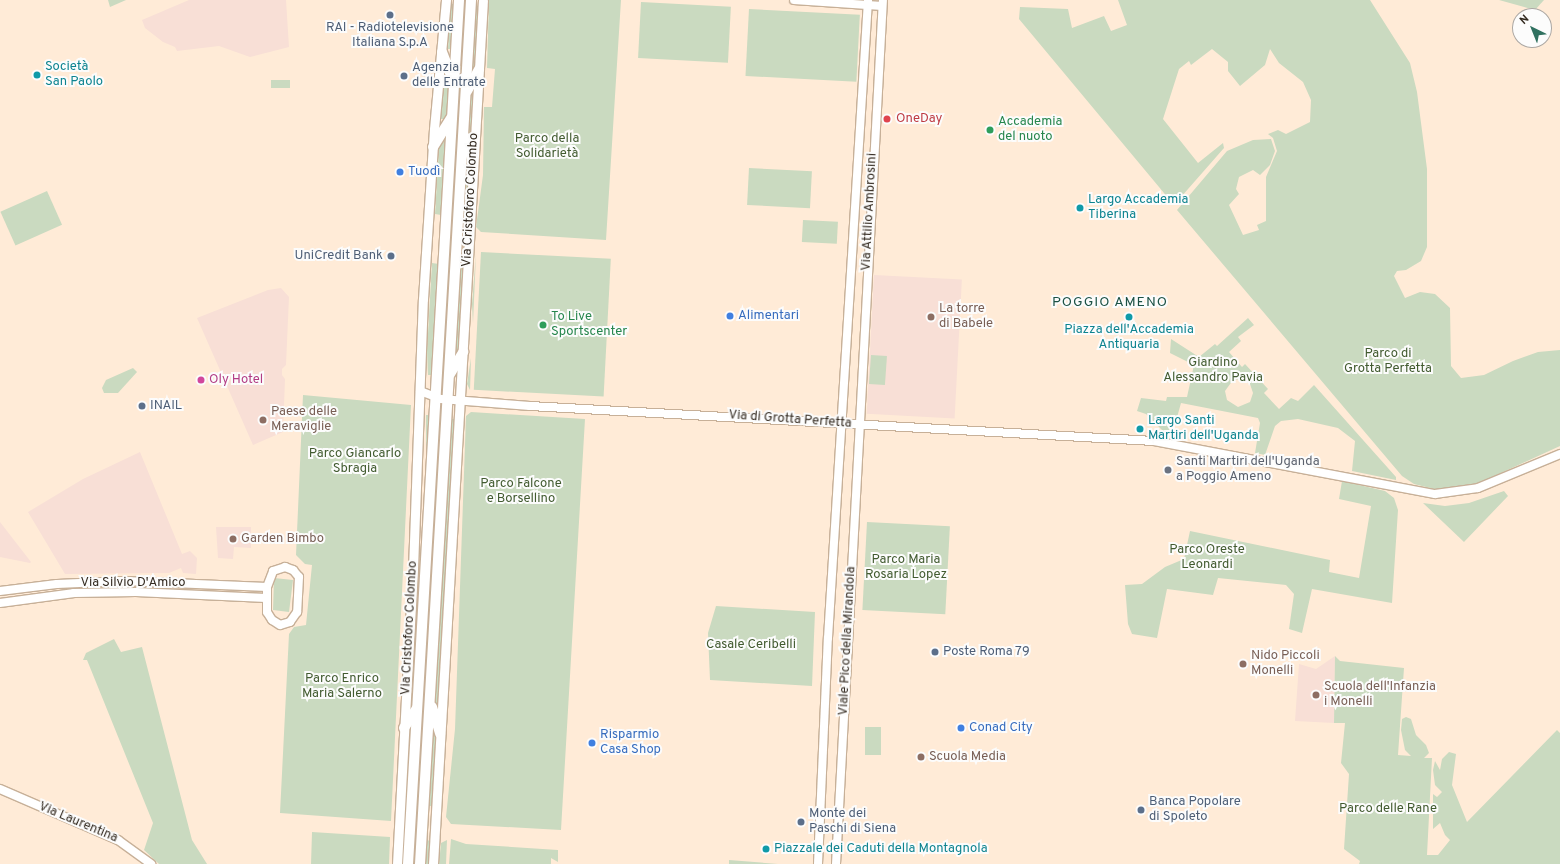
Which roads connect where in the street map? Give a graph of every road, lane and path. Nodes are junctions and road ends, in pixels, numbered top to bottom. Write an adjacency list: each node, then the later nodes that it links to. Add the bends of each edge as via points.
1 (446, 0): 8 (main road, Via Cristoforo Colombo)
2 (459, 0): 10 (main road, Via Cristoforo Colombo)
3 (471, 0): 11 (main road, Via Cristoforo Colombo)
4 (483, 0): 9 (main road, Via Cristoforo Colombo)
5 (794, 0): 6 (street)
6 (868, 2): 7 (street); 22 (street, Via Attilio Ambrosini)
7 (882, 3): 23 (street, Via Attilio Ambrosini)
8 (442, 52): 10 (main road); 14 (main road, Via Cristoforo Colombo)
9 (479, 69): 11 (main road); 15 (main road, Via Cristoforo Colombo)
10 (454, 85): 12 (main road, Via Cristoforo Colombo)
11 (464, 97): 13 (main road, Via Cristoforo Colombo)
12 (452, 117): 14 (main road); 19 (main road, Via Cristoforo Colombo)
13 (463, 132): 15 (main road); 17 (main road, Via Cristoforo Colombo)
14 (433, 147): 18 (main road, Via Cristoforo Colombo)
15 (473, 161): 16 (main road, Via Cristoforo Colombo)
16 (462, 352): 17 (main road); 21 (main road, Via Cristoforo Colombo)
17 (448, 377): 20 (main road, Via Cristoforo Colombo)
18 (420, 391): 19 (street); 31 (main road, Via Cristoforo Colombo)
19 (436, 398): 20 (street); 30 (main road, Via Cristoforo Colombo)
20 (447, 400): 21 (street); 29 (main road, Via Cristoforo Colombo)
21 (460, 401): 22 (street, Via di Grotta Perfetta); 32 (main road, Via Cristoforo Colombo)
22 (842, 423): 23 (street, Via di Grotta Perfetta); 40 (street, Viale Pico della Mirandola)
23 (859, 424): 24 (street, Via di Grotta Perfetta, via 1166,443 1435,494 1462,492 1488,485); 34 (street, Viale Pico della Mirandola)
24 (1560, 454)
25 (267, 587): 26 (street, Via Silvio D'Amico, via 112,582 57,584); 27 (street); 27 (street, via 276,569 286,567 296,573 300,580 295,617 284,624 274,622 267,612)
26 (0, 591)
27 (266, 598): 28 (street, Via Silvio D'Amico, via 82,593)
28 (0, 603)
29 (430, 699): 32 (main road); 38 (main road, Via Cristoforo Colombo)
30 (418, 706): 31 (main road); 37 (main road, Via Cristoforo Colombo)
31 (404, 728): 36 (main road, Via Cristoforo Colombo)
32 (440, 734): 39 (main road, Via Cristoforo Colombo)
33 (0, 788): 35 (street, Via Laurentina, via 118,840)
34 (837, 860)
35 (151, 864)
36 (396, 864)
37 (408, 864)
38 (420, 864)
39 (433, 864)
40 (818, 864)

